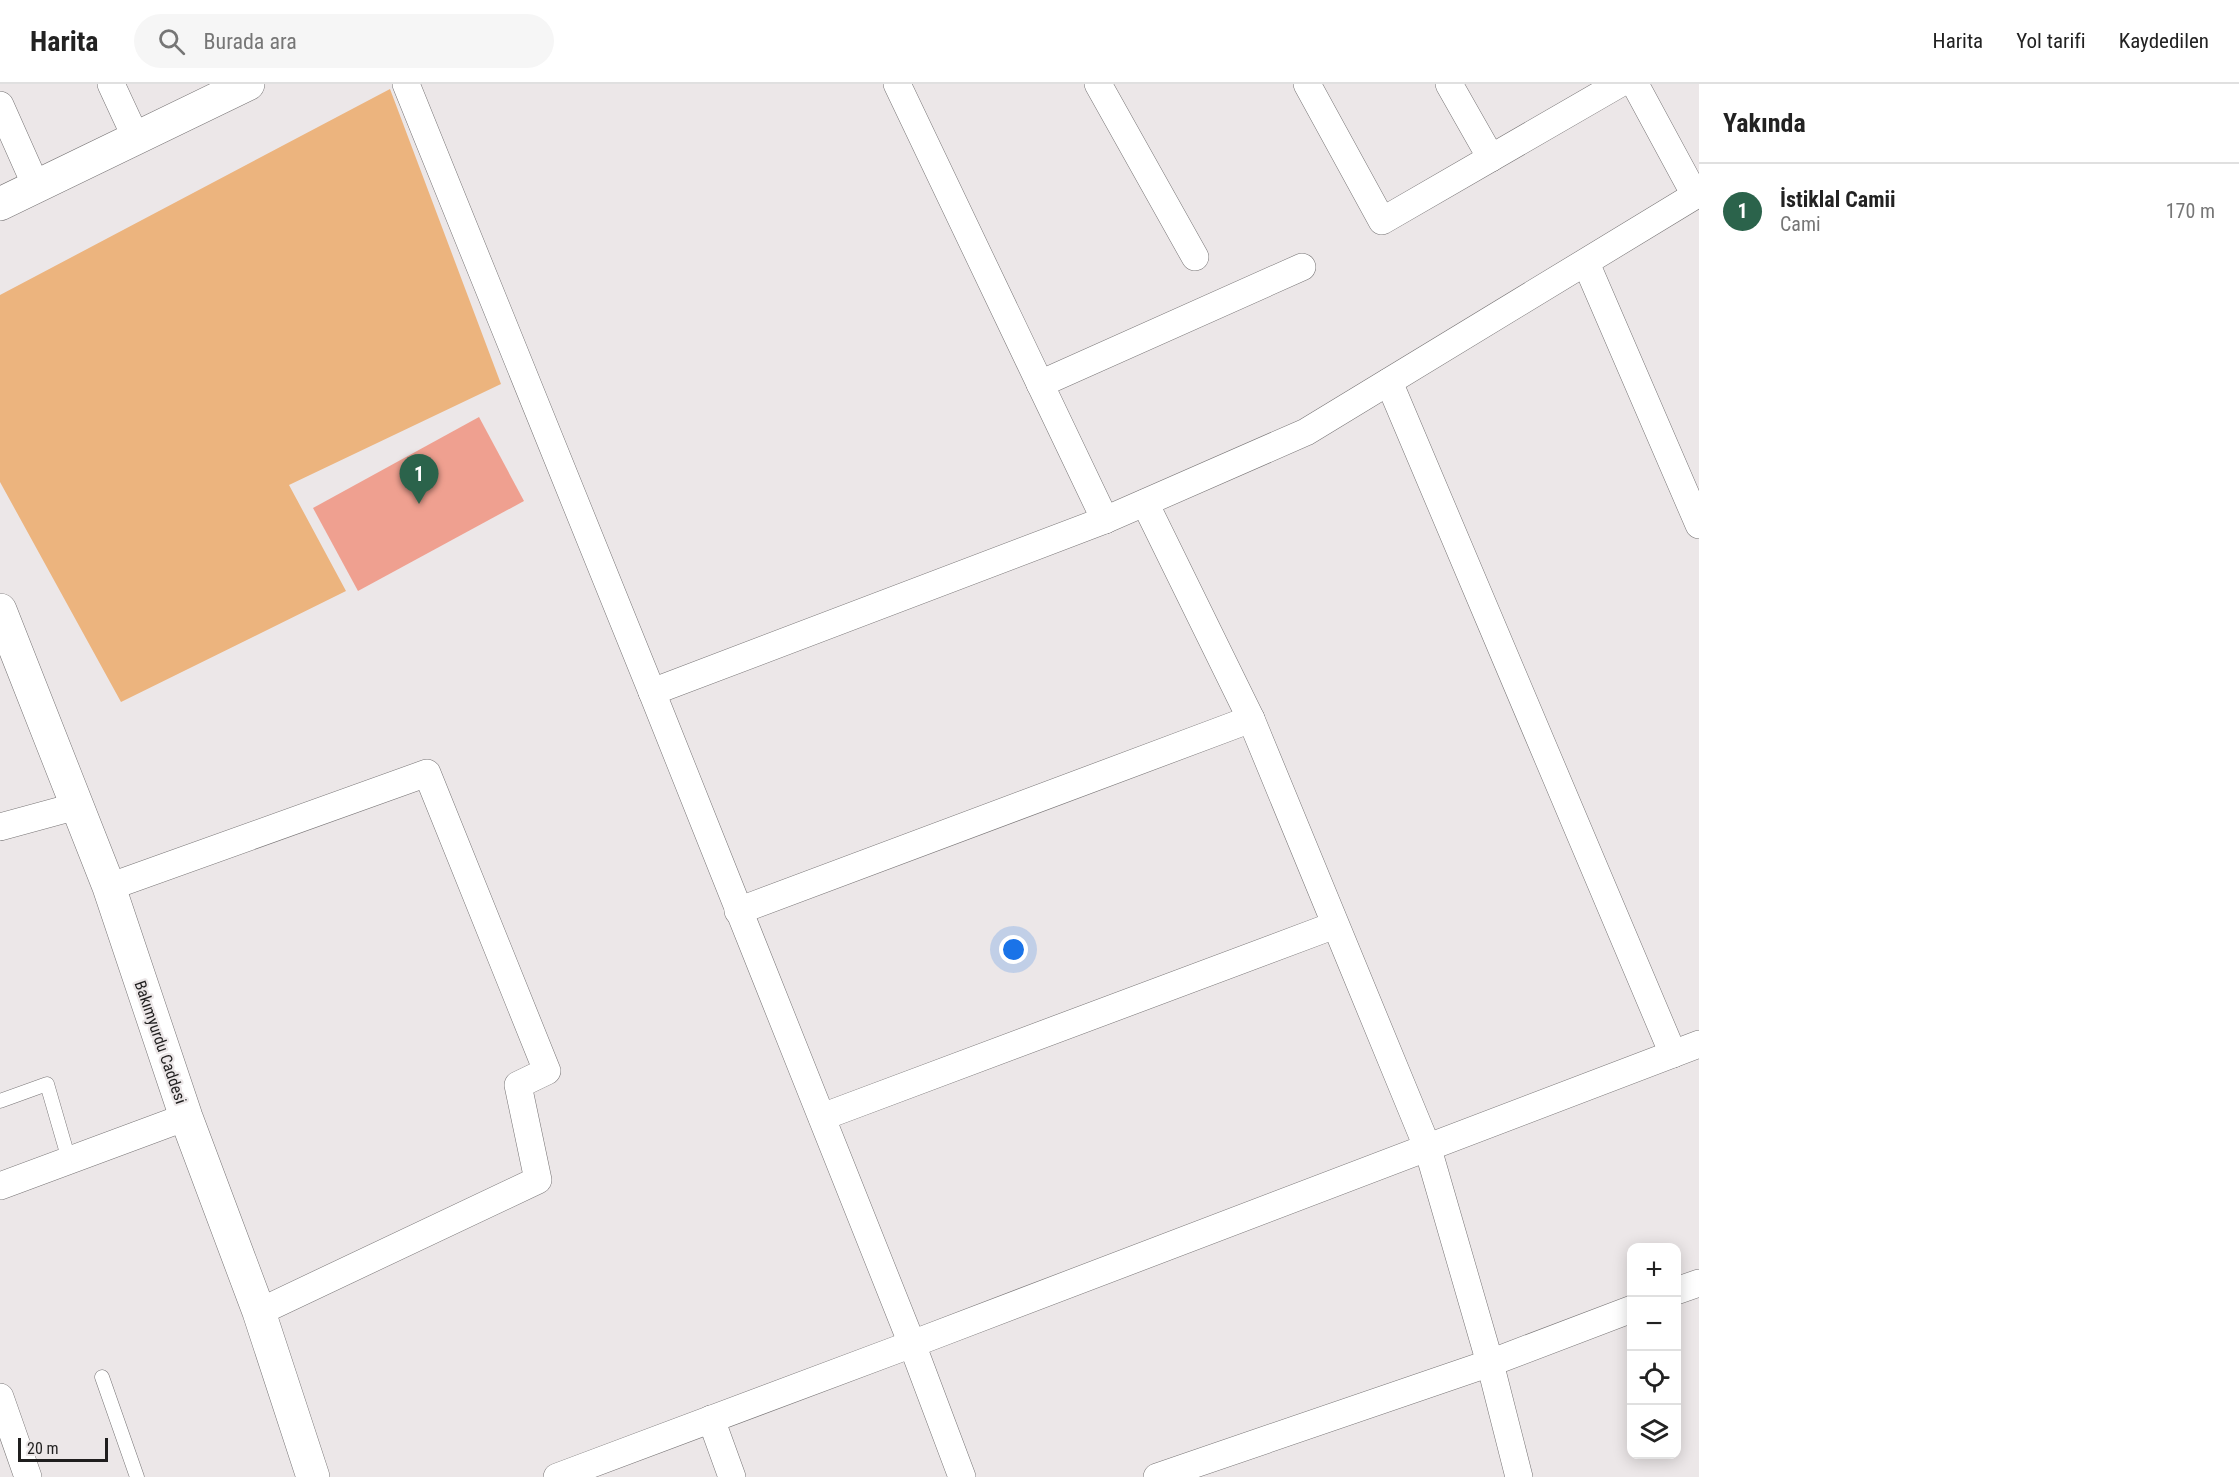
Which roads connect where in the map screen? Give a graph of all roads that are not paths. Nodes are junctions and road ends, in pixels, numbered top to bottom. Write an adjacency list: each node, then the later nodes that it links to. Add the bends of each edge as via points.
1 (111, 84): 11 (street)
2 (248, 84): 11 (main road)
3 (406, 84): 25 (street)
4 (897, 84): 20 (street)
5 (1098, 84): 16 (street)
6 (1307, 84): 12 (street, via 1382,221)
7 (1449, 84): 12 (street)
8 (1619, 84): 12 (street)
9 (1635, 84): 14 (street)
10 (0, 105): 13 (street)
11 (136, 138): 13 (main road)
12 (1491, 158)
13 (36, 186): 15 (main road)
14 (1697, 194): 17 (street)
15 (0, 204)
16 (1195, 257)
17 (1586, 263): 19 (street); 23 (street)
18 (1302, 267): 20 (street)
19 (1389, 382): 21 (street, via 1306,432); 33 (street)
20 (1040, 384): 22 (street)
21 (1145, 503): 22 (street); 26 (street)
22 (1105, 520): 25 (street)
23 (1699, 525)
24 (0, 610): 27 (main road, Bakımyurdu Caddesi)
25 (652, 692): 30 (street)
26 (1251, 719): 30 (street); 31 (street)
27 (77, 806): 28 (street); 29 (main road, Bakımyurdu Caddesi)
28 (0, 827)
29 (109, 887): 35 (main road, Bakımyurdu Caddesi); 43 (street, via 427,772 547,1071 518,1085 538,1180)
30 (738, 911): 36 (street)
31 (1335, 925): 36 (street); 37 (street)
32 (1699, 1044): 33 (street)
33 (1673, 1054): 37 (street)
34 (0, 1101): 38 (lane, via 47,1084)
35 (186, 1117): 38 (street); 43 (main road, Bakımyurdu Caddesi)
36 (822, 1118): 44 (street)
37 (1428, 1149): 44 (street); 45 (street)
38 (69, 1160): 39 (street)
39 (0, 1185)
40 (1699, 1283): 41 (street)
41 (1681, 1290)
42 (1627, 1311): 45 (street)
43 (259, 1312): 52 (main road, Bakımyurdu Caddesi)
44 (912, 1344): 48 (street); 55 (street)
45 (1490, 1363): 56 (street); 57 (street)
46 (102, 1377): 51 (lane)
47 (2, 1406): 50 (street)
48 (711, 1419): 49 (street); 54 (street)
49 (590, 1471): 53 (street)
50 (28, 1477)
51 (137, 1477)
52 (313, 1477)
53 (557, 1477)
54 (732, 1477)
55 (962, 1477)
56 (1157, 1477)
57 (1519, 1477)

